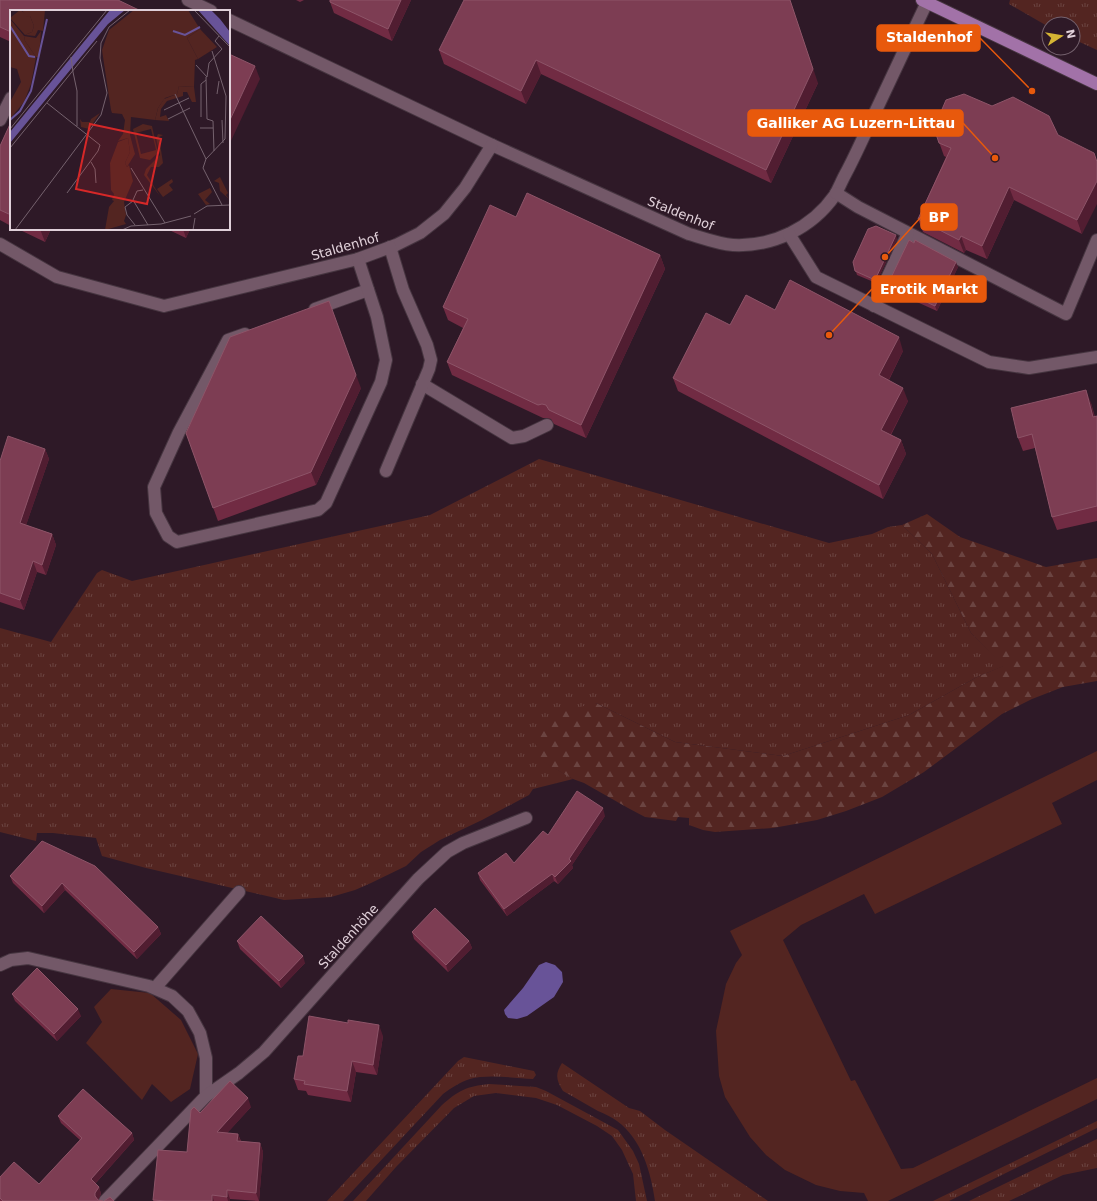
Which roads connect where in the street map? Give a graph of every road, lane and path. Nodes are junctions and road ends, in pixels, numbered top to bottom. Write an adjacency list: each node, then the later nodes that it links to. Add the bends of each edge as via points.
1 (188, 0): 3 (street)
2 (926, 1): 5 (main road); 9 (street, Staldenhof)
3 (209, 10)
4 (230, 20): 8 (street, Staldenhof)
5 (1097, 84)
6 (10, 100): 7 (street)
7 (0, 120)
8 (492, 144): 11 (street, Staldenhof, via 689,234 733,245 753,244); 14 (street, Staldenhof, via 465,188 444,214 420,233)
9 (836, 193): 10 (street); 11 (street, Staldenhof, via 808,223)
10 (908, 233): 12 (street, via 1066,314); 17 (street)
11 (790, 234): 17 (street, via 816,278)
12 (1097, 240)
13 (0, 244): 15 (street, Staldenhof, via 57,277 164,306)
14 (390, 247): 15 (street, Staldenhof); 21 (street, via 431,360 430,369)
15 (358, 259): 16 (street)
16 (368, 290): 18 (street); 19 (street, via 386,360 381,382 326,503 318,510 177,542 168,536 156,513 154,487 179,432 228,340)
17 (874, 306): 20 (street, via 989,362 1029,368)
18 (302, 314)
19 (257, 330)
20 (1097, 357)
21 (422, 384): 22 (street, via 512,438 524,436); 23 (street)
22 (547, 425)
23 (386, 471)
24 (526, 818): 28 (street, Staldenhöhe, via 447,852 418,879 264,1052)
25 (239, 892): 27 (street)
26 (0, 965): 27 (street, via 11,960 28,958)
27 (154, 988): 28 (street, via 172,996 188,1012 200,1033 206,1058)
28 (206, 1096): 29 (street, Staldenhöhe)
29 (105, 1201)

